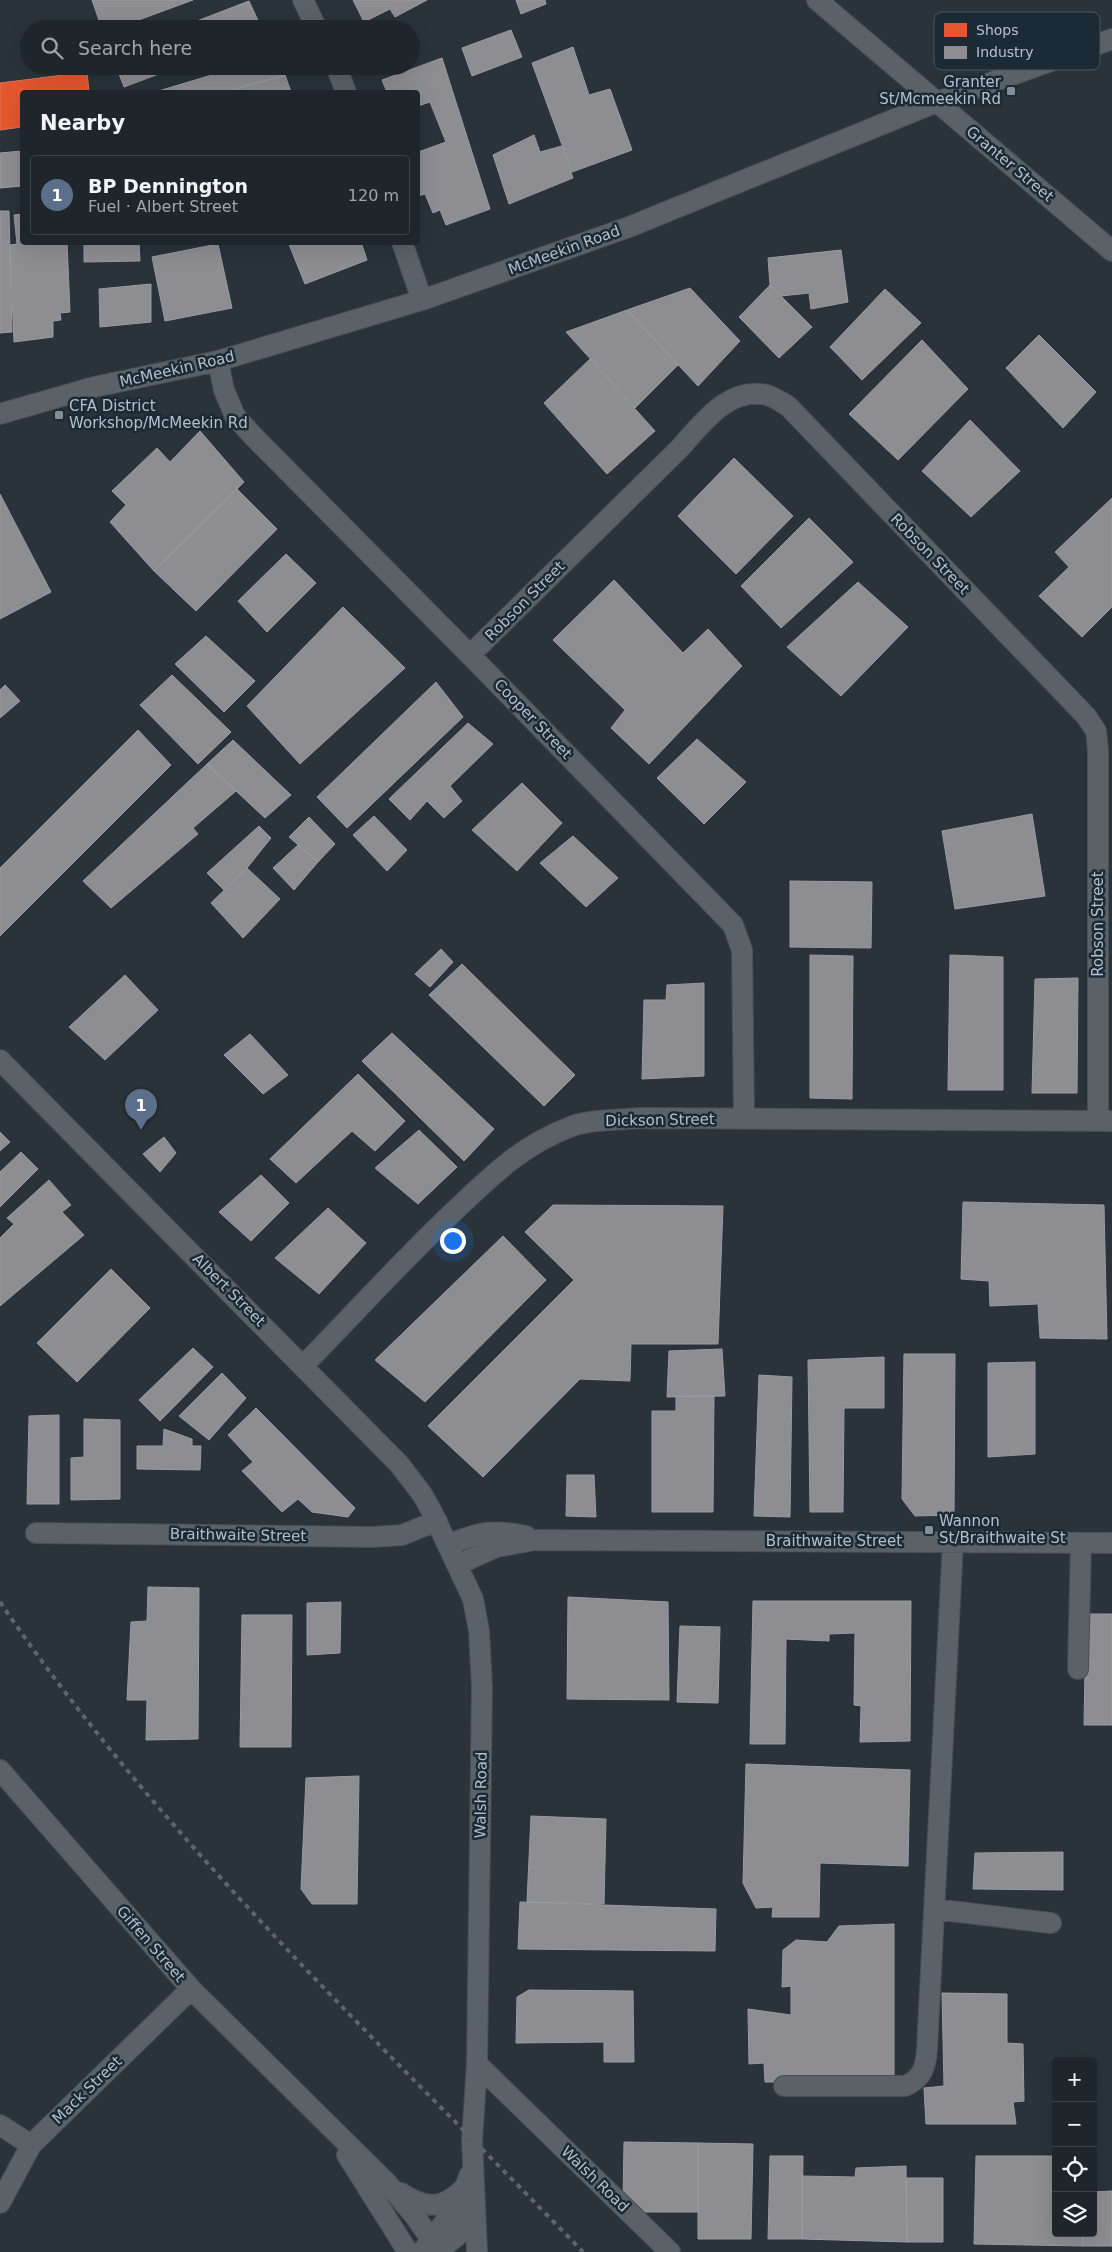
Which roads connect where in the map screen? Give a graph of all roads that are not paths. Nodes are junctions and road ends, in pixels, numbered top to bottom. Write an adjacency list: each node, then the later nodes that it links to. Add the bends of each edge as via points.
1 (303, 0): 3 (street)
2 (817, 0): 9 (street, Granter Street)
3 (313, 20)
4 (1112, 39): 5 (street, McMeekin Road)
5 (1100, 43)
6 (1026, 70): 9 (street, McMeekin Road)
7 (339, 75): 8 (street)
8 (345, 90)
9 (937, 102): 11 (street, Granter Street); 12 (street, McMeekin Road, via 629,227)
10 (403, 245): 12 (street)
11 (1112, 251)
12 (422, 300): 13 (street, McMeekin Road)
13 (218, 361): 14 (street, McMeekin Road, via 94,387); 15 (street, Cooper Street, via 224,390 235,416)
14 (0, 414)
15 (470, 655): 17 (street, Cooper Street, via 733,925 742,950); 18 (street, Robson Street, via 726,402 748,393 769,395 788,406 1080,710 1096,731)
16 (0, 1060): 19 (street, Albert Street)
17 (744, 1119): 18 (street, Dickson Street); 19 (street, Dickson Street, via 600,1121 572,1126 543,1139 496,1172 429,1235)
18 (1105, 1121)
19 (303, 1366): 21 (street, Albert Street, via 399,1464 422,1494)
20 (36, 1533): 21 (street, Braithwaite Street, via 389,1536)
21 (443, 1533): 22 (street, Braithwaite Street, via 472,1535 491,1532); 26 (street, Walsh Road)
22 (555, 1540): 23 (street, Braithwaite Street); 26 (street, Braithwaite Street, via 496,1546)
23 (952, 1542): 24 (street, Braithwaite Street); 29 (street)
24 (1081, 1543): 25 (street, Braithwaite Street); 27 (street)
25 (1112, 1543)
26 (457, 1565): 32 (street, Walsh Road, via 473,1599 479,1631 482,1687)
27 (1078, 1669)
28 (0, 1770): 31 (street, Giffen Street)
29 (934, 1909): 30 (street); 33 (street, via 927,2049 922,2074 914,2083 905,2086)
30 (1051, 1923)
31 (190, 1989): 34 (street, Giffen Street); 36 (street, Mack Street)
32 (477, 2064): 37 (street, Walsh Road); 44 (street, Walsh Road)
33 (784, 2086)
34 (312, 2111): 38 (street, Giffen Street); 42 (street, Giffen Street, via 348,2156)
35 (0, 2126): 36 (street)
36 (31, 2145): 39 (street, Mack Street)
37 (470, 2174): 38 (street, via 460,2192 440,2204 417,2202); 40 (street, Walsh Road); 41 (street, Walsh Road, via 460,2202)
38 (387, 2184): 41 (street, Giffen Street)
39 (0, 2203)
40 (475, 2206): 41 (street, via 458,2236); 43 (street, Walsh Road)
41 (433, 2249)
42 (408, 2252)
43 (478, 2252)
44 (670, 2252)

